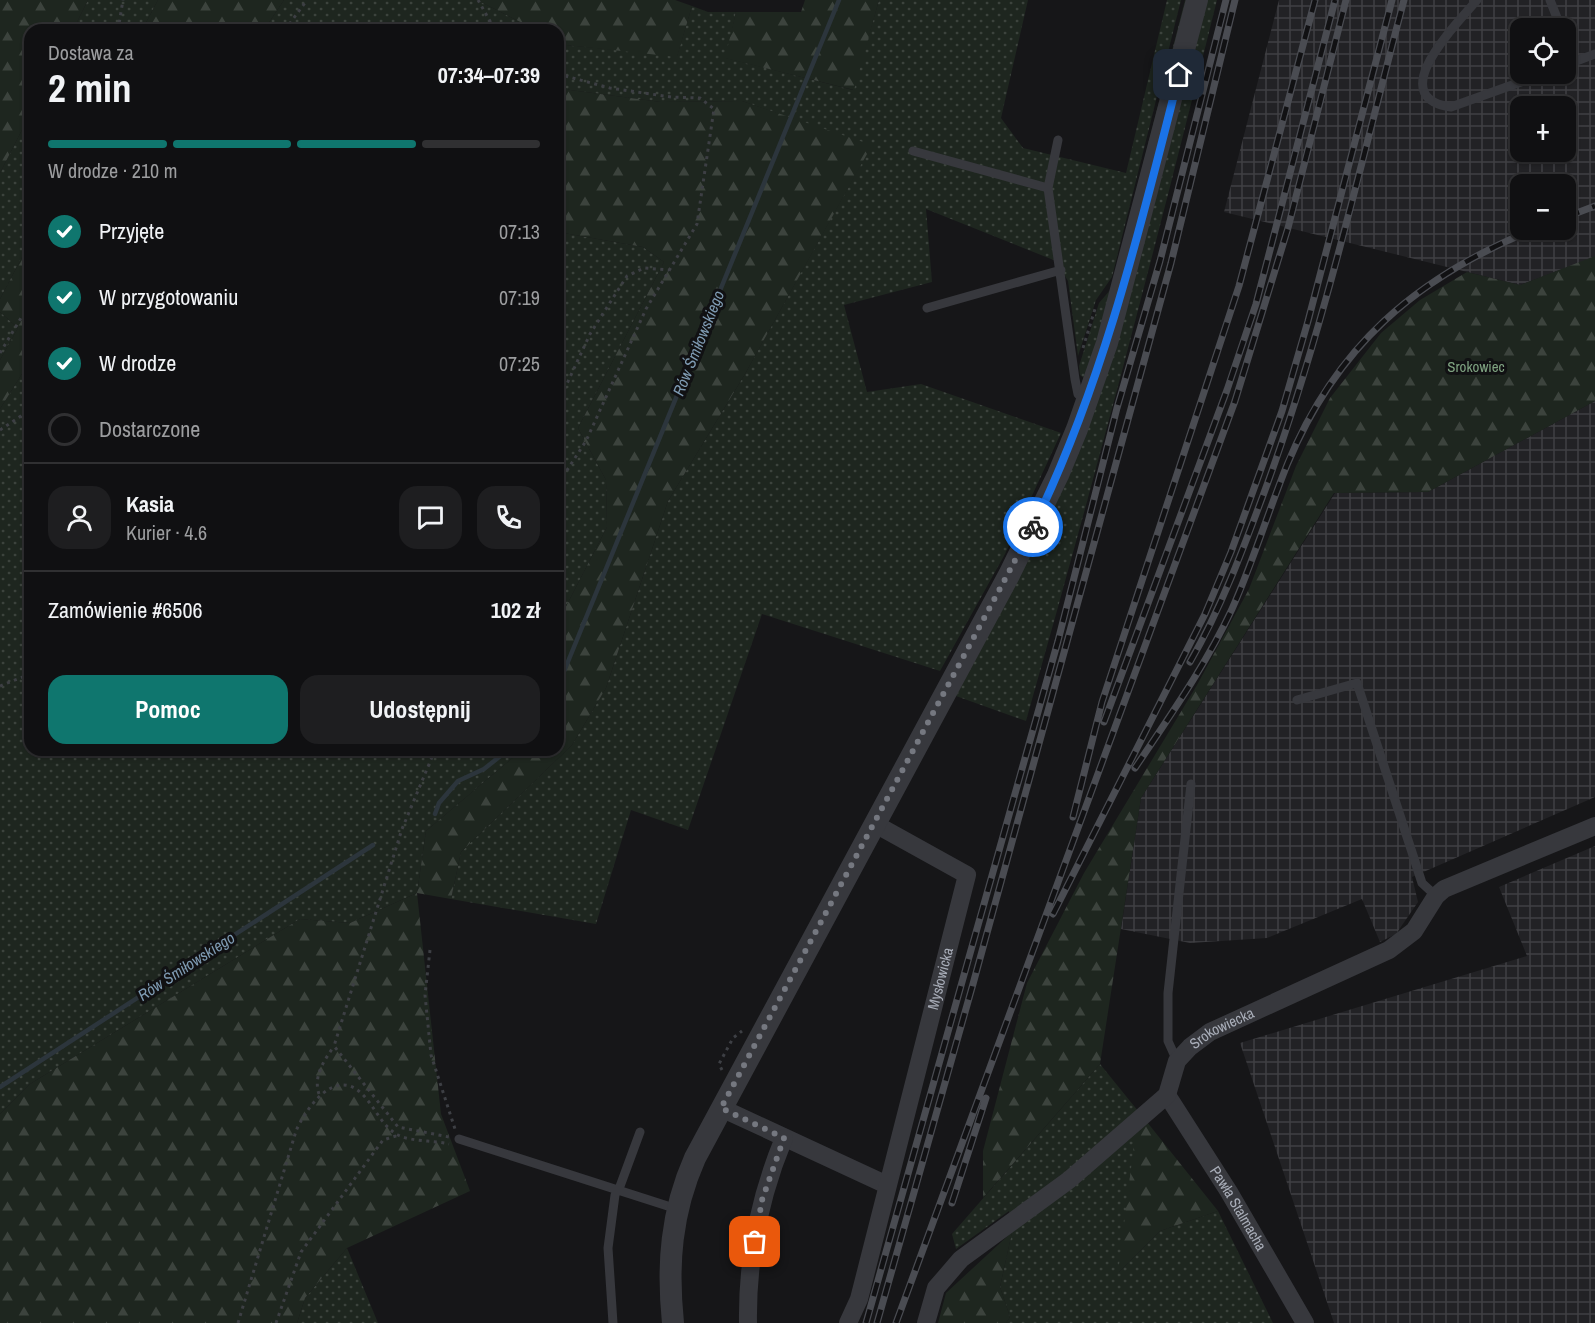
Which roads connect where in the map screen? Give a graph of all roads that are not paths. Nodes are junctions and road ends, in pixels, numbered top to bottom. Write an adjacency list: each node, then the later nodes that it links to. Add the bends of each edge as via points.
1 (1197, 0): 13 (street, via 1127,274)
2 (1477, 0): 7 (lane, via 1426,65 1423,84 1428,98 1436,105 1451,107)
3 (1550, 0): 4 (lane)
4 (1557, 18)
5 (1595, 54): 6 (lane)
6 (1576, 62)
7 (1515, 84)
8 (1058, 140): 10 (lane)
9 (913, 150): 10 (lane)
10 (1048, 188): 11 (lane)
11 (1061, 270): 12 (lane); 13 (lane, via 1074,379 1080,398)
12 (927, 308)
13 (1087, 402): 16 (street, via 1028,537)
14 (1297, 700): 18 (lane, via 1358,683 1422,883)
15 (1191, 784): 19 (lane, via 1168,993 1168,1041)
16 (874, 824): 21 (street); 25 (street, Mysłowicka, via 967,875)
17 (1595, 826): 18 (street, Srokowiecka)
18 (1437, 896): 19 (street, Srokowiecka, via 1414,931 1389,950 1210,1032)
19 (1177, 1061): 20 (street, Srokowiecka)
20 (1167, 1095): 32 (street, via 1069,1180 961,1259 936,1288); 33 (street, Pawła Stalmacha)
21 (721, 1108): 23 (street); 27 (street, via 689,1170)
22 (640, 1132): 26 (lane)
23 (784, 1138): 25 (street); 30 (street, via 762,1200 748,1284)
24 (456, 1142): 26 (lane)
25 (887, 1185): 31 (street, Mysłowicka, via 859,1299)
26 (617, 1192): 27 (lane); 28 (lane, via 608,1257)
27 (677, 1209): 29 (street, via 670,1258)
28 (613, 1323)
29 (673, 1323)
30 (748, 1323)
31 (848, 1323)
32 (926, 1323)
33 (1305, 1323)

